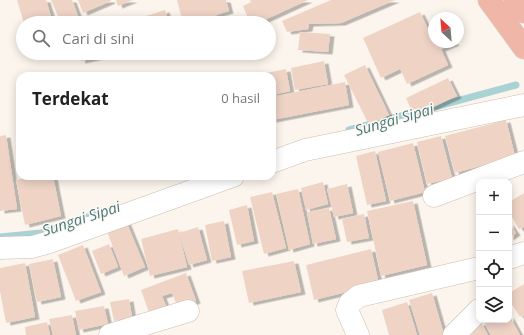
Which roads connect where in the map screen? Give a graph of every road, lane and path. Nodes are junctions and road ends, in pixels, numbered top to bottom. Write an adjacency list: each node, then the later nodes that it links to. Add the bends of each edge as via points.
1 (489, 0): 4 (highway)
2 (515, 0): 3 (highway)
3 (524, 12)
4 (522, 42)
5 (524, 105): 6 (street, via 305,150)
6 (276, 161)
7 (524, 162): 9 (street)
8 (222, 180): 10 (street, via 50,242 32,247)
9 (434, 196)
10 (0, 248)
11 (524, 253): 12 (street)
12 (512, 257)
13 (476, 270): 17 (street, via 359,296 350,303 347,310)
14 (188, 311): 16 (street)
15 (476, 313): 18 (street)
16 (110, 335)
17 (358, 335)
18 (454, 335)

